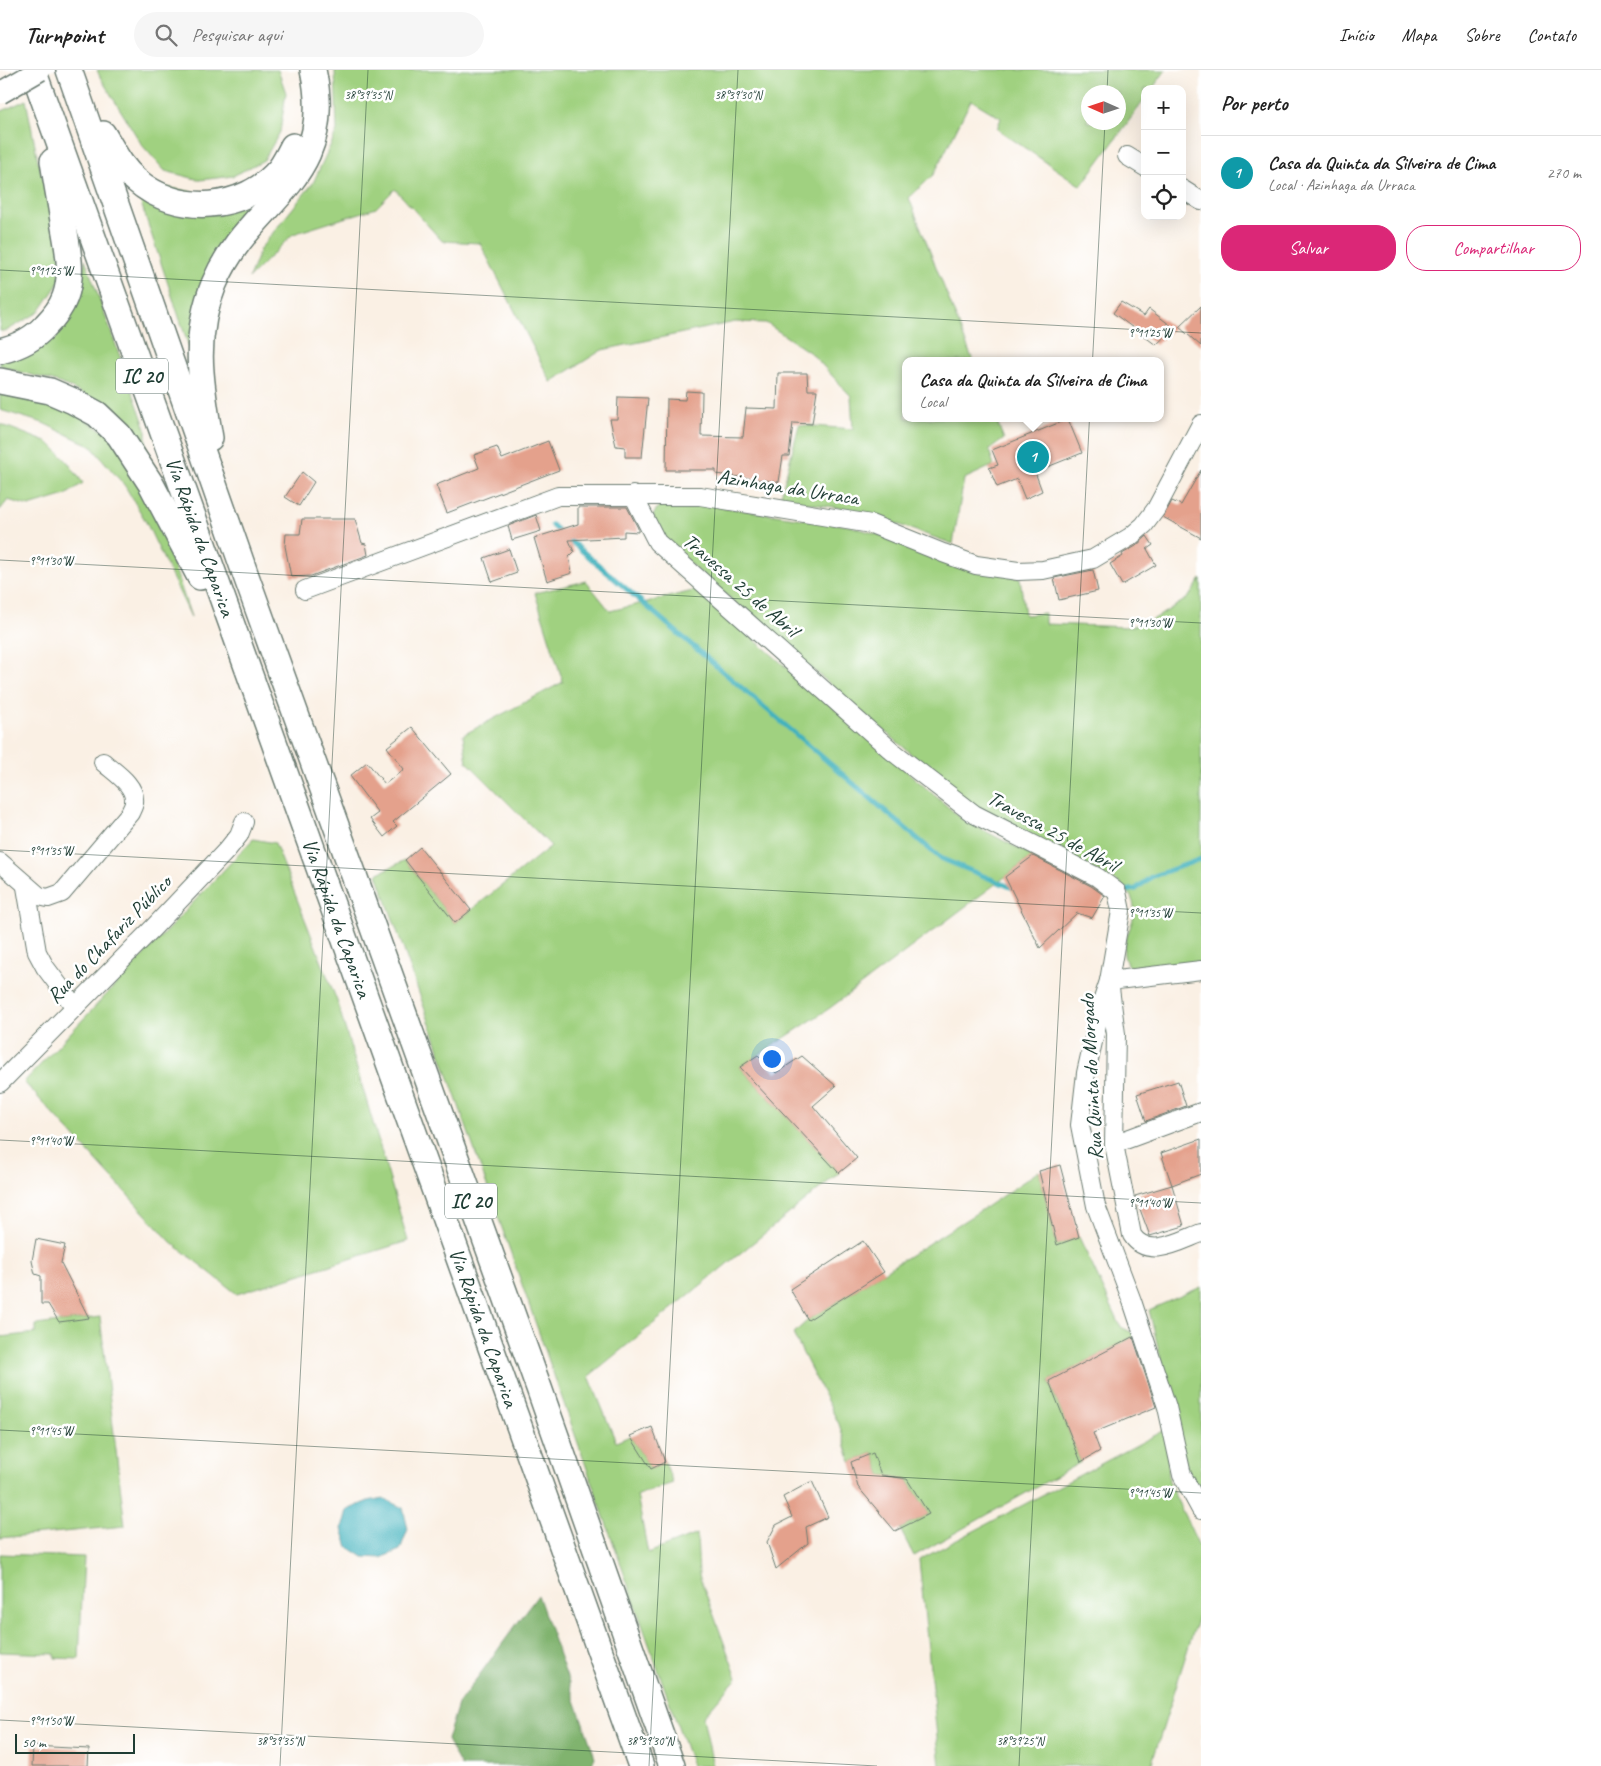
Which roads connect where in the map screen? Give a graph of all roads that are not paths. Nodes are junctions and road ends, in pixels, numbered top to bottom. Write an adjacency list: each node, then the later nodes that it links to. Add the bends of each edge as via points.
1 (33, 70): 7 (highway, Via Rápida da Caparica / IC 20)
2 (40, 70): 6 (main road, bridge)
3 (295, 70): 5 (highway, via 300,97 299,130 280,169 261,186 239,198 199,206 171,201 134,180 123,168)
4 (313, 70): 16 (highway, via 318,118 309,152 290,182 232,253 214,283 204,316 199,353 201,383)
5 (71, 75): 16 (highway, Via Rápida da Caparica / IC 20)
6 (0, 93)
7 (42, 97): 12 (highway, via 69,255 69,278 65,297 56,315 43,329 28,340); 18 (highway, Via Rápida da Caparica / IC 20)
8 (1127, 156): 9 (street)
9 (1141, 165)
10 (1186, 192): 11 (street)
11 (1201, 201)
12 (0, 351)
13 (0, 381): 18 (highway, via 50,391 73,401 97,414 119,435 151,484)
14 (1201, 424): 15 (street, Azinhaga da Urraca, via 1156,509 1144,525 1093,559 1043,570 1018,571 976,565 871,524 700,496)
15 (633, 495): 17 (street, Azinhaga da Urraca, via 558,496); 24 (street, Travessa 25 de Abril, via 658,542 892,751 974,814 1097,877 1117,892 1121,911)
16 (223, 512): 32 (highway, Via Rápida da Caparica / IC 20)
17 (305, 590)
18 (242, 656): 31 (highway, Via Rápida da Caparica / IC 20)
19 (103, 762): 22 (street, via 128,784 134,794 130,814 62,893 48,898 39,896)
20 (244, 822): 25 (street, Rua do Chafariz Público, via 239,836 227,850)
21 (0, 862): 22 (street)
22 (26, 886): 25 (street, via 37,952)
23 (1201, 970): 24 (street, Rua Quinta do Morgado)
24 (1109, 982): 28 (street, Rua Quinta do Morgado, via 1116,1034); 30 (street, Travessa 25 de Abril, via 1086,1073 1080,1126 1096,1206 1164,1398 1182,1475)
25 (75, 1007): 26 (street, Rua do Chafariz Público)
26 (0, 1083)
27 (1201, 1112): 28 (street)
28 (1114, 1144): 29 (street, Rua Quinta do Morgado, via 1131,1231 1139,1242 1154,1248)
29 (1201, 1233)
30 (1201, 1510)
31 (641, 1766)
32 (672, 1766)

